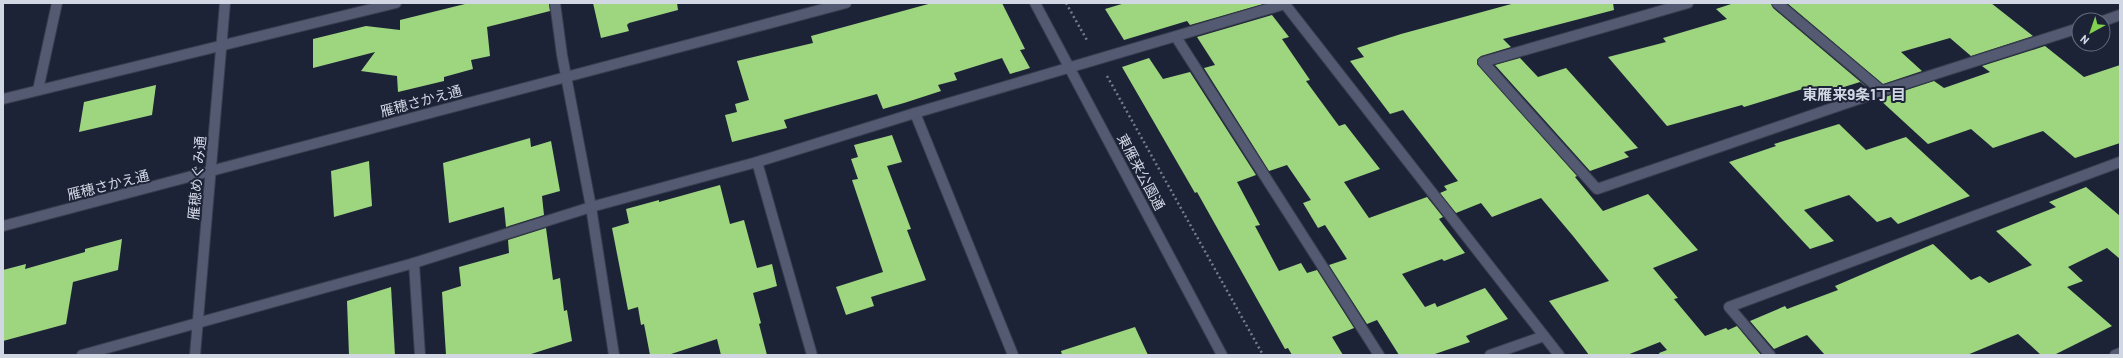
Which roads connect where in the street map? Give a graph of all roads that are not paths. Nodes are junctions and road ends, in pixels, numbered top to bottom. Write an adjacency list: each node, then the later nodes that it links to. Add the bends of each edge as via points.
1 (56, 3): 15 (street)
2 (225, 3): 12 (street, 雁穂めぐみ通)
3 (396, 3): 12 (street)
4 (555, 3): 14 (street)
5 (846, 3): 14 (street, 雁穂さかえ通)
6 (1035, 3): 13 (street, 東雁来公園通)
7 (1688, 3): 16 (street, via 1483,62 1597,189)
8 (1777, 3): 16 (street)
9 (1284, 4): 11 (street); 26 (street)
10 (2071, 31): 16 (street)
11 (1176, 36): 13 (street); 35 (street)
12 (221, 47): 15 (street); 21 (street, 雁穂めぐみ通)
13 (1070, 67): 18 (street); 34 (street, 東雁来公園通)
14 (566, 76): 21 (street, 雁穂さかえ通); 22 (street)
15 (38, 90): 17 (street)
16 (1882, 91)
17 (3, 99)
18 (915, 113): 19 (street); 33 (street)
19 (757, 162): 22 (street); 32 (street)
20 (2120, 162): 38 (street, via 1729,307)
21 (212, 172): 23 (street, 雁穂さかえ通); 25 (street, 雁穂めぐみ通)
22 (591, 207): 24 (street); 31 (street)
23 (3, 226)
24 (414, 263): 25 (street); 30 (street)
25 (198, 322): 28 (street); 29 (street, 雁穂めぐみ通)
26 (1544, 336): 36 (street); 37 (street)
27 (2120, 353): 39 (street)
28 (82, 355)
29 (195, 355)
30 (420, 355)
31 (614, 355)
32 (812, 355)
33 (1013, 355)
34 (1222, 355)
35 (1379, 355)
36 (1490, 355)
37 (1558, 355)
38 (1770, 355)
39 (2115, 355)

